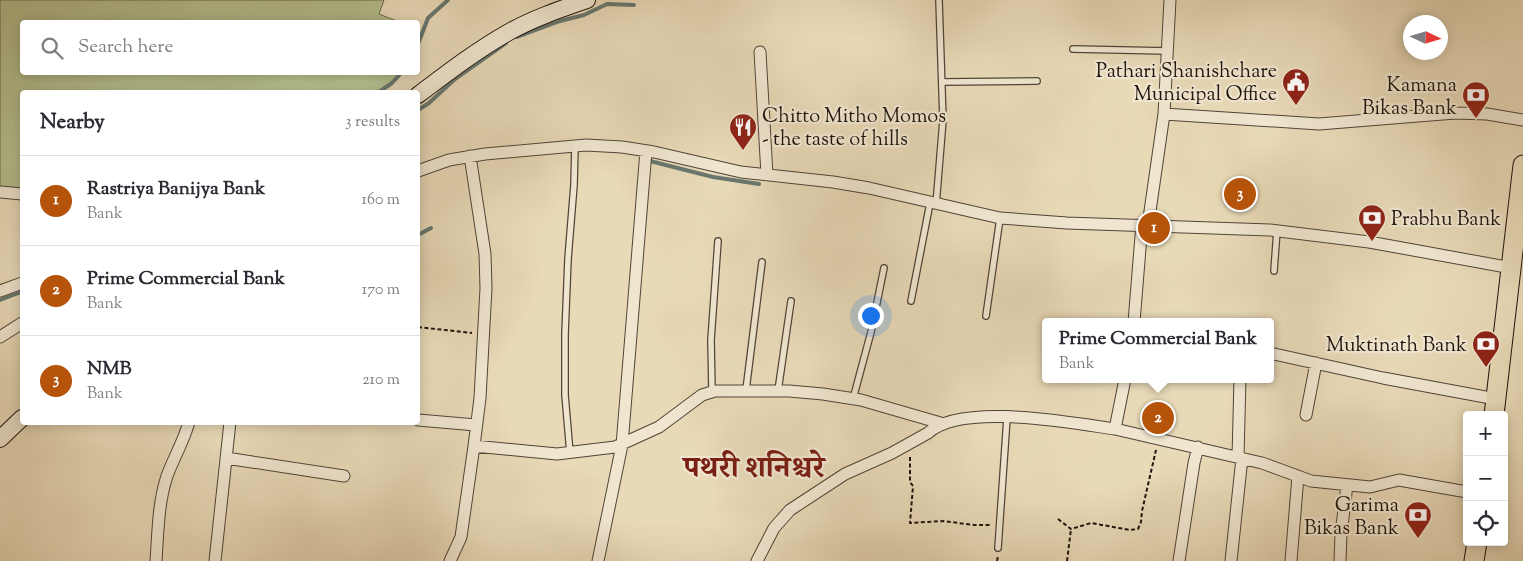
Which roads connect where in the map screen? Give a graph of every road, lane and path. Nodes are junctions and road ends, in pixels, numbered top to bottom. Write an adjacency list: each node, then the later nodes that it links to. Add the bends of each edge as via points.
1 (588, 0): 9 (main road, via 510,31)
2 (939, 0): 8 (lane)
3 (1170, 0): 5 (street)
4 (1073, 49): 5 (lane)
5 (1168, 51): 10 (street)
6 (760, 52): 17 (street)
7 (1036, 81): 8 (lane)
8 (942, 82): 20 (lane, via 943,120)
9 (420, 94)
10 (1164, 114): 11 (street, via 1319,124 1455,113); 22 (street)
11 (1523, 120)
12 (575, 146): 13 (street); 14 (street); 62 (lane, via 565,334 565,395)
13 (646, 151): 17 (street); 59 (street)
14 (470, 156): 16 (street); 37 (street, via 485,254)
15 (1523, 165): 27 (highway)
16 (420, 170)
17 (767, 175): 20 (street, via 842,184)
18 (0, 192): 19 (street)
19 (20, 194)
20 (933, 204): 21 (street); 32 (lane, via 922,240)
21 (1000, 218): 22 (street); 33 (lane)
22 (1145, 224): 23 (street); 34 (street)
23 (1277, 230): 27 (street, via 1370,242); 28 (lane)
24 (718, 241): 45 (lane, via 711,340)
25 (762, 262): 43 (lane)
26 (884, 268): 46 (lane)
27 (1512, 268): 47 (highway)
28 (1274, 271)
29 (20, 284): 30 (street)
30 (0, 291)
31 (791, 301): 44 (lane)
32 (911, 301)
33 (986, 316)
34 (1134, 318)
35 (20, 324): 38 (street)
36 (420, 327): 37 (path)
37 (483, 334): 55 (street)
38 (0, 337)
39 (1274, 354): 40 (street)
40 (1316, 363): 47 (street); 48 (street)
41 (1123, 383): 56 (street)
42 (1240, 383): 64 (street)
43 (746, 390): 44 (street); 45 (street)
44 (778, 391): 46 (street)
45 (712, 392): 59 (street, via 702,395 659,427)
46 (853, 399): 52 (street)
47 (1495, 407)
48 (1306, 415)
49 (1007, 418): 52 (street, via 982,417); 56 (street); 71 (lane)
50 (20, 420): 57 (main road)
51 (420, 420): 55 (street)
52 (944, 424): 79 (street, via 845,474 790,510 774,528)
53 (188, 425): 75 (street, via 167,477)
54 (230, 425): 65 (street)
55 (476, 425): 60 (street)
56 (1115, 429): 58 (street)
57 (0, 439)
58 (1158, 439): 61 (street); 72 (path, via 1138,528 1130,530 1091,524)
59 (622, 444): 62 (street, via 615,448); 78 (street)
60 (474, 446): 62 (street, via 534,453); 77 (street, via 461,537)
61 (1198, 447): 64 (street); 81 (street)
62 (570, 453)
63 (910, 454): 71 (path, via 910,482 913,486 910,523)
64 (1240, 457): 67 (street); 82 (street)
65 (226, 458): 66 (street); 76 (street)
66 (344, 476)
67 (1298, 476): 68 (street); 83 (street)
68 (1347, 485): 69 (street, via 1370,487 1398,480); 84 (street)
69 (1463, 491)
70 (1058, 519): 72 (path)
71 (1000, 525): 74 (lane)
72 (1072, 529): 80 (path)
73 (1476, 546): 85 (highway)
74 (998, 548)
75 (156, 561)
76 (216, 561)
77 (450, 561)
78 (598, 561)
79 (757, 561)
80 (1067, 561)
81 (1179, 561)
82 (1230, 561)
83 (1290, 561)
84 (1340, 561)
85 (1474, 561)

